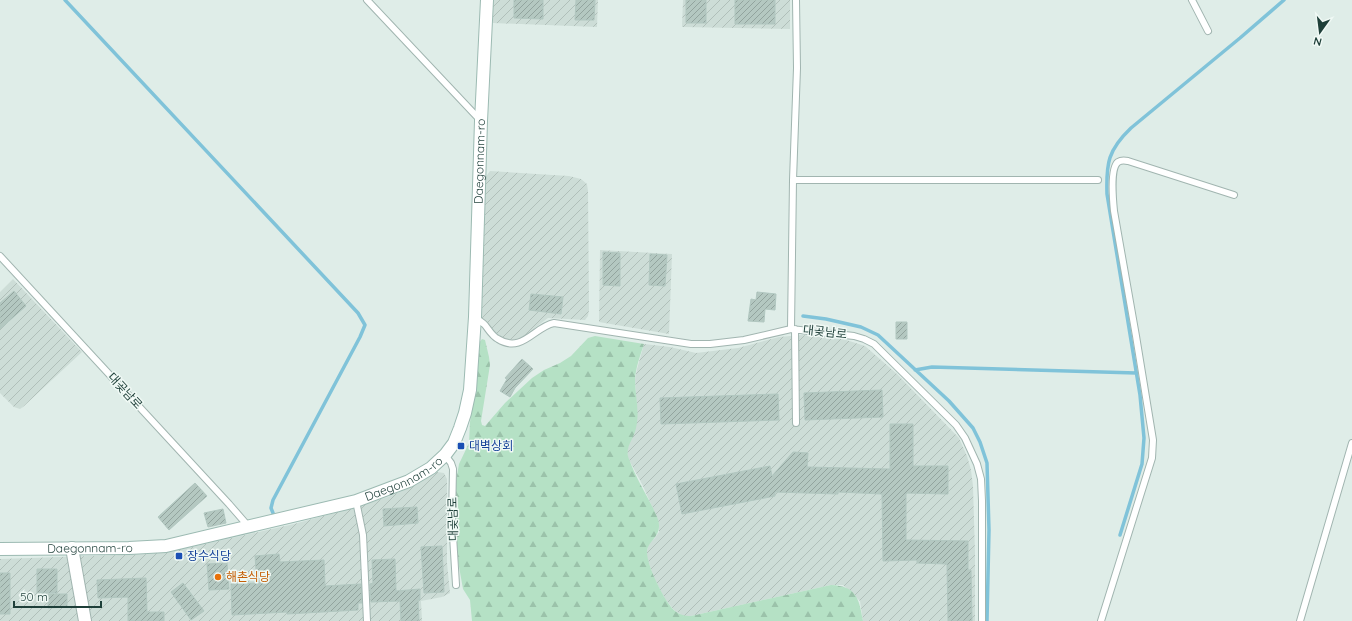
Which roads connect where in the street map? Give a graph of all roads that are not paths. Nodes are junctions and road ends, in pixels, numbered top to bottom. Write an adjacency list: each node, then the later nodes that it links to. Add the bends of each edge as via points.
1 (367, 0): 6 (lane)
2 (487, 0): 6 (street, Daegonnam-ro)
3 (796, 0): 7 (lane, via 797,68)
4 (1192, 0): 5 (lane)
5 (1208, 31)
6 (481, 121): 11 (street, Daegonnam-ro)
7 (793, 180): 8 (lane); 12 (lane)
8 (1098, 180)
9 (1234, 195): 24 (lane, via 1128,161 1117,162 1115,167 1112,190 1114,211 1153,449)
10 (0, 256): 17 (lane, 대곶남로)
11 (475, 317): 12 (lane, 대곶남로, via 496,338 510,343 525,340 548,324 554,323 691,344 744,340); 15 (street, Daegonnam-ro, via 470,390 454,443)
12 (793, 329): 13 (lane); 23 (lane, 대곶남로, via 854,336 874,344 965,438 981,479)
13 (796, 423)
14 (1352, 444): 25 (lane)
15 (445, 455): 16 (street, Daegonnam-ro, via 431,468 409,481); 20 (lane, 대곶남로, via 453,470 452,519)
16 (356, 501): 17 (street, Daegonnam-ro); 22 (lane, via 363,535)
17 (249, 527): 18 (street, Daegonnam-ro, via 166,546)
18 (72, 548): 19 (street, Daegonnam-ro); 21 (street)
19 (0, 549)
20 (456, 585)
21 (85, 621)
22 (367, 621)
23 (982, 621)
24 (1102, 621)
25 (1300, 621)

